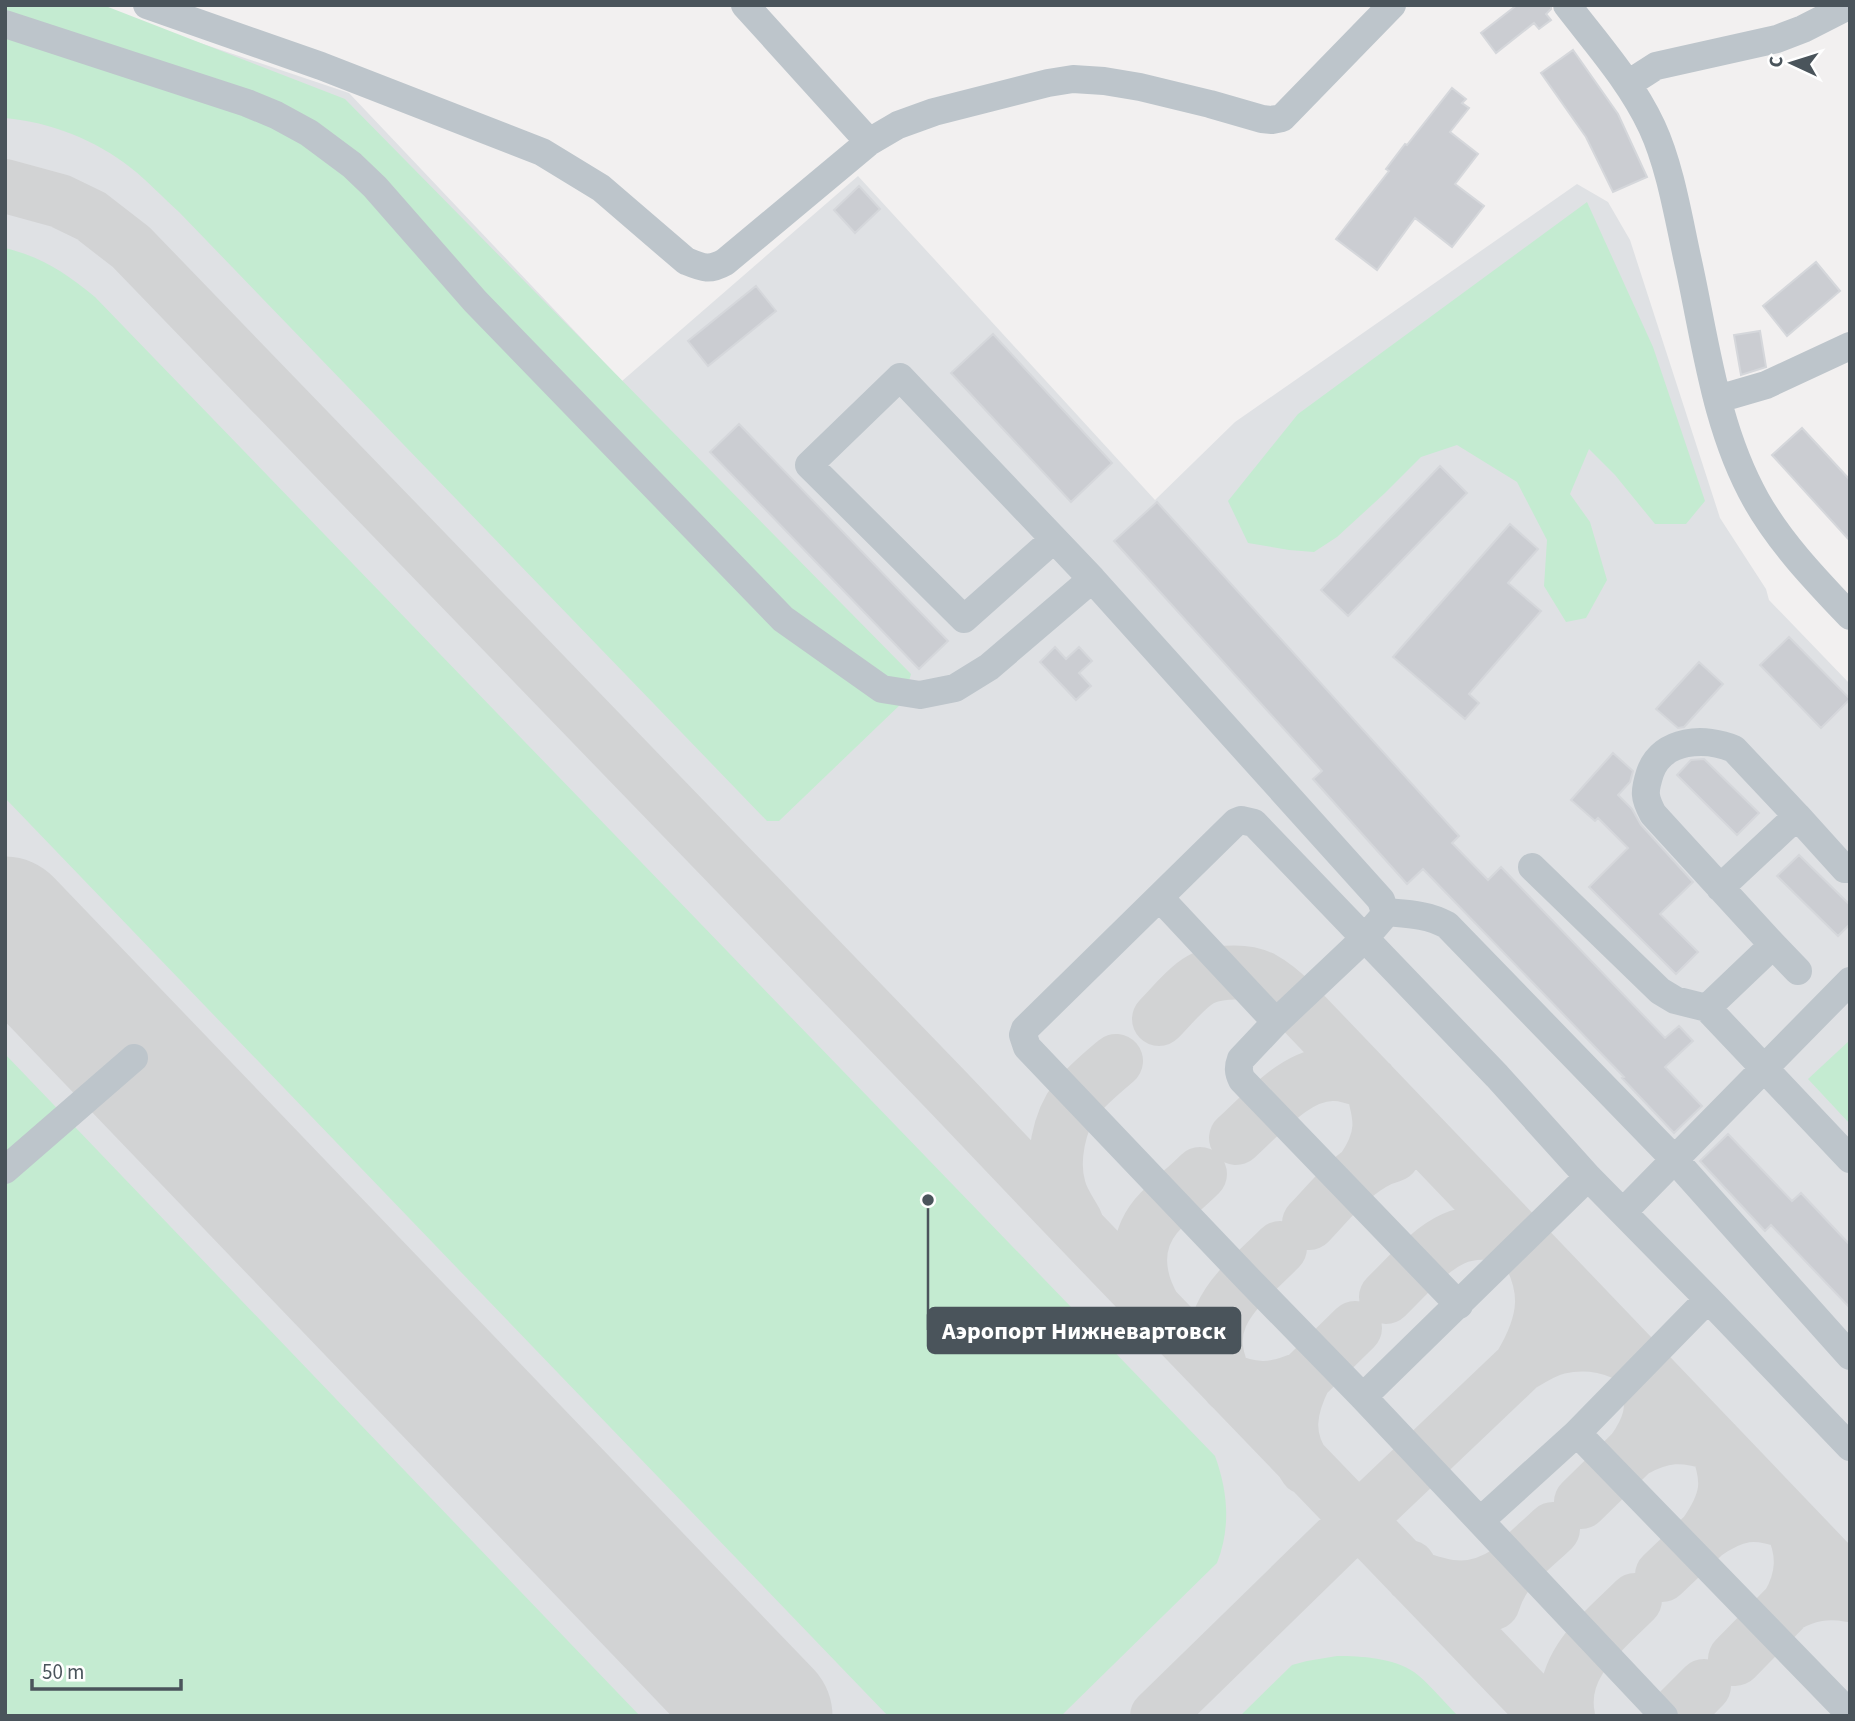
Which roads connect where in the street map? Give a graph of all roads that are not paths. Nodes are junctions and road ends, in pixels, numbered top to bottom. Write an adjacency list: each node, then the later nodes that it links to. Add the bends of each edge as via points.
1 (146, 5): 8 (street, via 321,65 542,152 601,188 686,261 701,267 725,262)
2 (745, 5): 8 (street)
3 (1392, 5): 8 (street, via 1282,118 1262,119 1140,86 1073,79 934,112)
4 (1850, 5): 7 (street, via 1777,39 1656,66)
5 (1580, 10): 7 (street)
6 (5, 24): 12 (street, via 247,103 332,149 375,187 475,301 783,619 883,689 920,695 955,688 989,667)
7 (1628, 84): 10 (street, via 1653,129 1663,160)
8 (869, 142)
9 (1850, 346): 10 (street, via 1766,385)
10 (1718, 399): 13 (street, via 1756,500 1814,579)
11 (1054, 539): 11 (street, via 900,377 809,466 964,620); 12 (street)
12 (1092, 579): 19 (street, via 1381,900)
13 (1850, 616)
14 (1797, 816): 16 (street); 17 (street); 17 (street, via 1734,749 1723,744 1699,742 1668,749 1653,763 1646,784 1646,800 1653,814)
15 (1532, 867): 24 (street, via 1660,991 1675,1000)
16 (1845, 869)
17 (1720, 888): 21 (street)
18 (1160, 898): 20 (street, via 1236,822 1247,820); 25 (street); 36 (street, via 1025,1029 1023,1041)
19 (1385, 912): 20 (street); 28 (street, via 1421,915 1447,925)
20 (1365, 938): 25 (street); 31 (street)
21 (1773, 945): 22 (street); 24 (street)
22 (1798, 971)
23 (1850, 981): 27 (street)
24 (1707, 1007): 27 (street)
25 (1276, 1022): 34 (street, via 1241,1059 1242,1080)
26 (134, 1058): 30 (street)
27 (1763, 1068): 28 (street); 29 (street)
28 (1674, 1159): 32 (street); 35 (street)
29 (1850, 1159)
30 (5, 1170)
31 (1588, 1177): 32 (street); 34 (street)
32 (1623, 1212): 33 (street)
33 (1708, 1299): 37 (street); 38 (street)
34 (1458, 1305): 36 (street)
35 (1850, 1356)
36 (1363, 1397): 39 (street)
37 (1577, 1433): 39 (street); 40 (street)
38 (1850, 1447)
39 (1480, 1521): 41 (street)
40 (1850, 1714)
41 (1664, 1716)

